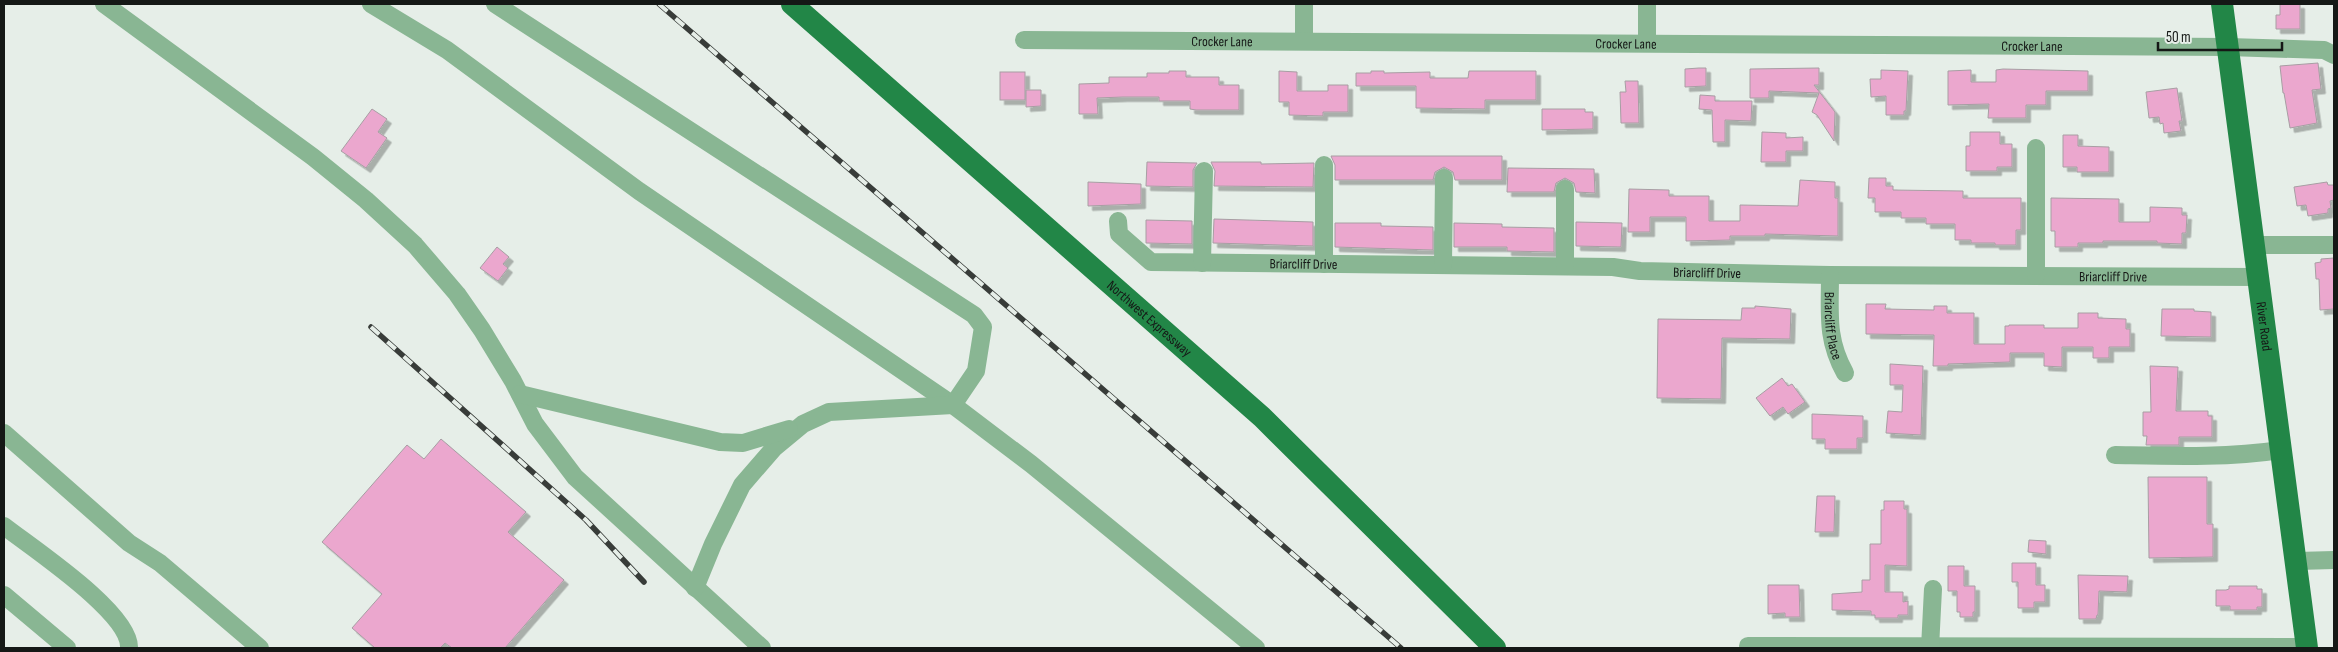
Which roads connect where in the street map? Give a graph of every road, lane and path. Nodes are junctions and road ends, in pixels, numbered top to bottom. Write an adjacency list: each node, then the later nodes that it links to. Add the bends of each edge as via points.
1 (104, 4): 29 (street, via 313,157 415,245 457,294)
2 (371, 4): 30 (street, via 447,50 640,191)
3 (495, 4): 30 (street, via 974,315 983,327 976,371)
4 (792, 4): 48 (main road, Northwest Expressway, via 1262,417)
5 (1304, 4): 9 (street)
6 (1647, 4): 10 (street)
7 (2222, 4): 11 (main road, River Road)
8 (1024, 40): 9 (street, Crocker Lane)
9 (1304, 41): 10 (street, Crocker Lane)
10 (1647, 43): 11 (street, Crocker Lane)
11 (2228, 47): 12 (street, Crocker Lane, via 2324,50); 19 (main road, River Road)
12 (2334, 55)
13 (2036, 148): 26 (street)
14 (1324, 166): 22 (street)
15 (1204, 171): 21 (street)
16 (1444, 178): 23 (street)
17 (1565, 189): 24 (street)
18 (1118, 221): 21 (street, Briarcliff Drive, via 1119,234 1148,262)
19 (2254, 245): 20 (street); 27 (main road, River Road)
20 (2334, 245)
21 (1202, 263): 22 (street, Briarcliff Drive)
22 (1324, 264): 23 (street, Briarcliff Drive)
23 (1444, 265): 24 (street, Briarcliff Drive)
24 (1564, 266): 25 (street, Briarcliff Drive)
25 (1830, 275): 26 (street, Briarcliff Drive); 28 (street, Briarcliff Place, via 1830,331 1835,354)
26 (2036, 276): 27 (street, Briarcliff Drive)
27 (2258, 277): 33 (main road, River Road)
28 (1845, 373)
29 (520, 394): 31 (street, via 720,442 743,443); 38 (street, via 535,424 575,477)
30 (953, 405): 31 (street, via 829,412); 47 (street)
31 (803, 424): 38 (street, via 774,448 742,485)
32 (4, 433): 45 (street, via 128,543 160,563)
33 (2282, 450): 34 (street, via 2216,456); 37 (main road, River Road)
34 (2115, 455)
35 (4, 526): 41 (street, via 98,599 118,620)
36 (2334, 560): 37 (street)
37 (2297, 561): 50 (main road, River Road)
38 (695, 588): 46 (street)
39 (1933, 589): 49 (street)
40 (4, 595): 44 (street)
41 (131, 646)
42 (1748, 646): 43 (street)
43 (1813, 647): 49 (street)
44 (66, 648)
45 (260, 648)
46 (762, 648)
47 (1256, 648)
48 (1495, 648)
49 (1930, 648): 50 (street)
50 (2307, 648)

